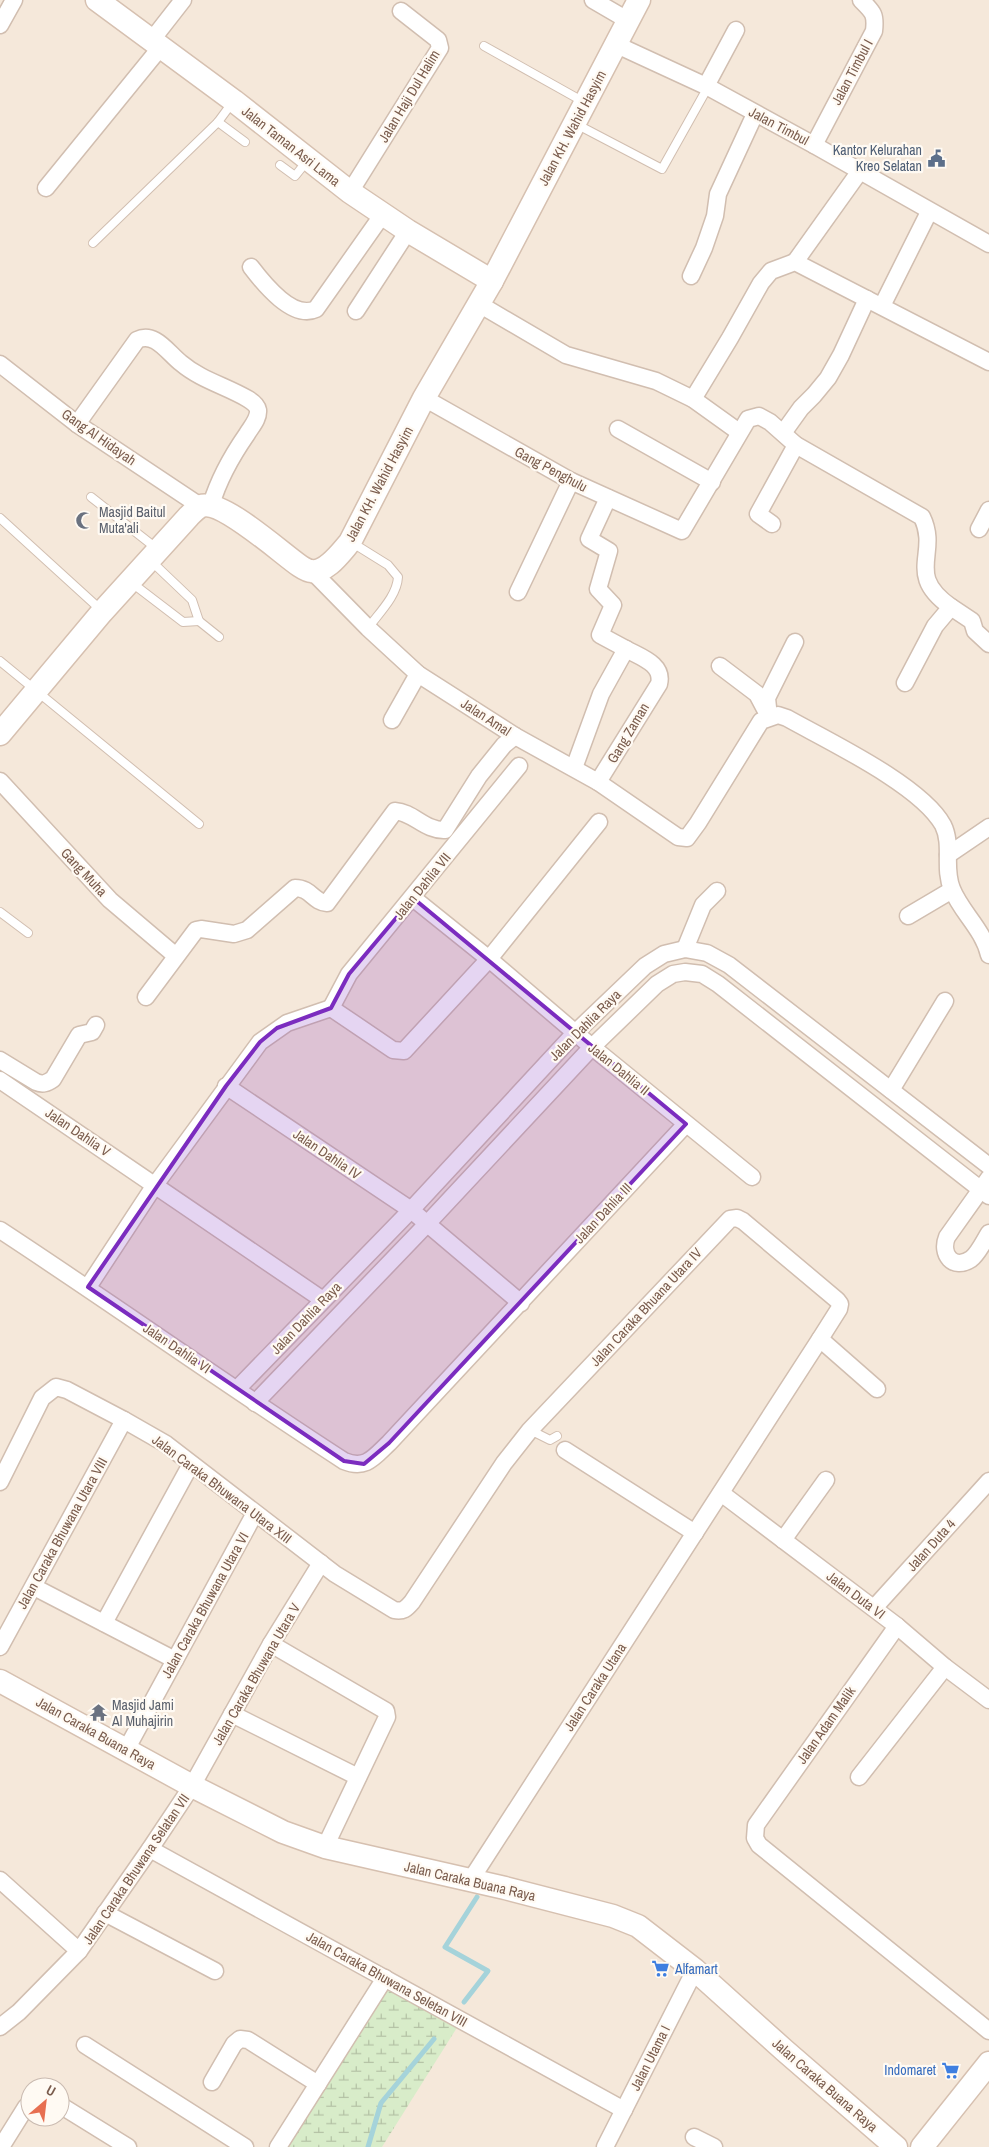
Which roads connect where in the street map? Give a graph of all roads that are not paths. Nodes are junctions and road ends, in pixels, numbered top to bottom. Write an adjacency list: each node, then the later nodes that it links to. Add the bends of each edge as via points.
1 (14, 0): 9 (street)
2 (98, 0): 11 (street, Jalan Taman Asri Lama)
3 (183, 0): 11 (street)
4 (593, 0): 8 (street)
5 (639, 0): 8 (street, Jalan KH. Wahid Hasyim)
6 (861, 0): 21 (street, Jalan Timbul I, via 876,18 874,31)
7 (401, 11): 26 (street, Jalan Haji Dul Halim, via 438,40 440,48)
8 (629, 21): 12 (street, Jalan KH. Wahid Hasyim)
9 (0, 25)
10 (736, 30): 14 (street)
11 (156, 44): 15 (street, Jalan Taman Asri Lama); 25 (street)
12 (617, 45): 14 (street, Jalan Timbul); 16 (street, Jalan KH. Wahid Hasyim)
13 (484, 46): 16 (lane)
14 (706, 87): 17 (street, Jalan Timbul); 19 (lane, via 662,169)
15 (234, 101): 18 (lane); 22 (street, Jalan Taman Asri Lama)
16 (586, 103): 19 (street, Jalan KH. Wahid Hasyim)
17 (755, 114): 21 (street, Jalan Timbul); 34 (street, via 718,194 715,216)
18 (218, 122): 20 (lane); 30 (lane)
19 (574, 123): 35 (street, Jalan KH. Wahid Hasyim)
20 (245, 142)
21 (814, 145): 24 (street, Jalan Timbul)
22 (307, 160): 23 (lane, via 295,176); 26 (street, Jalan Taman Asri Lama)
23 (280, 165)
24 (860, 171): 27 (street, Jalan Timbul); 32 (street)
25 (46, 188)
26 (350, 192): 28 (street, Jalan Taman Asri Lama)
27 (929, 212): 31 (street, Jalan Timbul); 36 (street)
28 (383, 214): 29 (street, Jalan Taman Asri Lama); 33 (street, via 316,308 307,313 297,310 268,288)
29 (408, 231): 35 (street, Jalan Taman Asri Lama); 38 (street)
30 (93, 243)
31 (989, 244)
32 (795, 262): 36 (street); 42 (street, via 771,271 761,282)
33 (251, 267)
34 (691, 276)
35 (492, 281): 37 (street, Jalan KH. Wahid Hasyim)
36 (875, 302): 39 (street); 46 (street, via 828,378)
37 (479, 304): 41 (street, Jalan KH. Wahid Hasyim); 42 (street, via 566,354 656,381)
38 (356, 311)
39 (989, 362)
40 (0, 364): 43 (street, Gang Al Hidayah)
41 (424, 398): 48 (street, Gang Penghulu); 57 (street, Jalan KH. Wahid Hasyim)
42 (693, 399): 45 (street)
43 (77, 424): 52 (street, Gang Al Hidayah); 52 (street, via 137,340 143,337 156,341 182,364 217,385 246,398 258,410 256,419 224,469)
44 (618, 428): 49 (street)
45 (739, 432): 46 (street, via 748,419 759,416); 49 (street)
46 (784, 432): 47 (street)
47 (796, 445): 55 (street, via 758,514); 62 (street, via 922,517 928,529 924,566 928,581 941,599)
48 (571, 481): 51 (street, Gang Penghulu); 61 (street)
49 (712, 482): 51 (street, Gang Penghulu, via 682,532)
50 (90, 497): 58 (lane)
51 (608, 498): 69 (street, via 588,539 609,551 598,589 613,605 600,635)
52 (206, 506): 58 (street); 59 (street, via 231,514)
53 (989, 510): 56 (street)
54 (0, 518): 63 (lane)
55 (772, 524)
56 (979, 529)
57 (350, 542): 59 (street, Jalan KH. Wahid Hasyim, via 333,561); 65 (lane, via 382,561 398,577 394,593)
58 (153, 554): 60 (street); 64 (lane, via 192,600)
59 (312, 572): 65 (street, Jalan Amal)
60 (129, 581): 63 (street); 64 (lane, via 183,622)
61 (518, 592)
62 (952, 606): 68 (street, via 972,621 975,631); 73 (street, via 935,626)
63 (102, 612): 74 (street)
64 (199, 620): 66 (lane)
65 (368, 628): 72 (street, Jalan Amal)
66 (219, 637)
67 (795, 642): 75 (street, via 767,698)
68 (989, 644)
69 (626, 649): 80 (street, via 601,694); 82 (street, Gang Zaman, via 655,666 660,672 658,684)
70 (0, 661): 74 (lane)
71 (720, 666): 75 (street, via 757,694)
72 (418, 674): 76 (street); 78 (street, Jalan Amal)
73 (904, 683)
74 (36, 691): 77 (street); 84 (lane)
75 (769, 717): 82 (street, Jalan Amal, via 754,730 708,810 687,838 678,837); 86 (street, via 787,718 888,775 936,815 948,839)
76 (392, 720)
77 (3, 724)
78 (515, 736): 80 (street, Jalan Amal); 95 (street, via 479,776 445,830 431,828 406,813 395,811 327,903 318,901 307,890 295,888 247,930 234,934 196,930)
79 (519, 766): 89 (street, Jalan Dahlia VII)
80 (574, 768): 82 (street, Jalan Amal)
81 (0, 781): 95 (street, Gang Muha, via 110,900)
82 (598, 782)
83 (599, 822): 96 (street)
84 (199, 824)
85 (989, 827): 86 (street)
86 (948, 855): 87 (street, via 948,878)
87 (952, 890): 91 (street); 94 (street, via 971,917)
88 (717, 891): 93 (street, via 703,905)
89 (413, 898): 96 (street, Jalan Dahlia II); 99 (street, Jalan Dahlia VII, via 349,974)
90 (0, 912): 92 (lane)
91 (908, 916)
92 (28, 933)
93 (685, 949): 101 (street, Jalan Dahlia Raya, via 664,954 645,966); 106 (street, Jalan Dahlia Raya, via 707,952 729,965)
94 (989, 955)
95 (176, 956): 97 (street)
96 (489, 959): 99 (street, via 404,1051 393,1050); 101 (street, Jalan Dahlia II)
97 (146, 997)
98 (946, 1000): 106 (street)
99 (331, 1008): 105 (street, via 277,1028 260,1042)
100 (96, 1025): 103 (street, via 92,1032 78,1035 48,1082 36,1082)
101 (575, 1033): 102 (street, Jalan Dahlia II); 112 (street, Jalan Dahlia Raya)
102 (592, 1047): 107 (street, Jalan Dahlia II); 111 (street, Jalan Dahlia Raya, via 657,984 673,974 702,974); 113 (street, Jalan Dahlia Raya)
103 (0, 1060)
104 (0, 1080): 110 (street, Jalan Dahlia V)
105 (226, 1086): 110 (street); 112 (street, Jalan Dahlia IV)
106 (891, 1090): 108 (street, Jalan Dahlia Raya)
107 (686, 1124): 109 (street, Jalan Dahlia II); 118 (street, Jalan Dahlia III)
108 (989, 1166)
109 (752, 1177)
110 (155, 1185): 116 (street); 117 (street, Jalan Dahlia V)
111 (986, 1188): 115 (street, Jalan Dahlia Raya, via 947,1236 945,1254 954,1262 965,1263 973,1258)
112 (411, 1210): 113 (street, Jalan Dahlia IV); 117 (street, Jalan Dahlia Raya)
113 (426, 1225): 118 (street); 122 (street, Jalan Dahlia Raya)
114 (0, 1230): 116 (street, Jalan Dahlia VI)
115 (989, 1233)
116 (88, 1287): 121 (street, Jalan Dahlia VI)
117 (323, 1300): 121 (street, Jalan Dahlia Raya)
118 (521, 1303): 127 (street, Jalan Dahlia III, via 383,1449 364,1464)
119 (820, 1339): 120 (street); 124 (street, Jalan Caraka Bhuana Utara IV, via 839,1309 837,1300 743,1221 730,1219); 131 (street, Jalan Caraka Bhuana Utara IV)
120 (877, 1388)
121 (237, 1389): 122 (street, Jalan Dahlia VI)
122 (255, 1403): 127 (street, Jalan Dahlia VI)
123 (124, 1420): 126 (street, Jalan Caraka Bhuwana Utara XIII, via 166,1444); 128 (street, Jalan Caraka Bhuwana Utara XIII, via 56,1387 42,1398); 136 (street, Jalan Caraka Bhuwana Utara VIII)
124 (530, 1430): 125 (lane); 135 (street, Jalan Caraka Bhuana Utara IV, via 504,1463 406,1609 394,1610)
125 (561, 1443): 133 (street)
126 (191, 1464): 132 (street, Jalan Caraka Bhuwana Utara XIII); 138 (street)
127 (354, 1465)
128 (2, 1476)
129 (826, 1480): 134 (street)
130 (989, 1481): 137 (street, Jalan Duta 4)
131 (721, 1493): 133 (street, Jalan Caraka Utana); 134 (street, Jalan Duta VI)
132 (255, 1513): 135 (street, Jalan Caraka Bhuwana Utara XIII); 142 (street, Jalan Caraka Bhuwana Utara VI)
133 (695, 1533): 154 (street, Jalan Caraka Utana)
134 (783, 1540): 137 (street, Jalan Duta VI)
135 (321, 1563): 140 (street, Jalan Caraka Bhuwana Utara V)
136 (34, 1587): 138 (street); 141 (street, Jalan Caraka Bhuwana Utara VIII)
137 (874, 1608): 139 (street, Jalan Duta VI)
138 (104, 1623): 142 (street)
139 (897, 1626): 143 (street, Jalan Duta VI); 161 (street, Jalan Adam Malik, via 756,1825 755,1838 759,1846)
140 (272, 1644): 146 (street, Jalan Caraka Bhuwana Utara V); 148 (street, via 386,1711 387,1717)
141 (0, 1647)
142 (175, 1660): 147 (street, Jalan Caraka Bhuwana Utara VI)
143 (945, 1668): 145 (street, Jalan Duta VI); 149 (street)
144 (0, 1681): 147 (street, Jalan Caraka Buana Raya)
145 (989, 1699)
146 (232, 1714): 148 (street); 150 (street, Jalan Caraka Bhuwana Utara V)
147 (126, 1750): 150 (street, Jalan Caraka Buana Raya)
148 (358, 1777): 151 (street)
149 (859, 1777)
150 (192, 1786): 151 (street, Jalan Caraka Buana Raya, via 284,1832); 152 (street, Jalan Caraka Bhuwana Selatan VII)
151 (325, 1847): 154 (street, Jalan Caraka Buana Raya)
152 (150, 1849): 155 (street, Jalan Caraka Bhuwana Selatan VII); 159 (street, Jalan Caraka Bhuwana Seletan VIII)
153 (0, 1880): 156 (street)
154 (476, 1883): 157 (street, Jalan Caraka Buana Raya, via 613,1916 638,1926)
155 (105, 1913): 156 (street, Jalan Caraka Bhuwana Selatan VII); 158 (street)
156 (79, 1951): 160 (street, Jalan Caraka Bhuwana Selatan VII)
157 (695, 1970): 166 (street, Jalan Utama I); 177 (street, Jalan Caraka Buana Raya)
158 (215, 1972)
159 (386, 1978): 165 (street); 166 (street, Jalan Caraka Bhuwana Seletan VIII)
160 (0, 2027)
161 (989, 2031)
162 (85, 2045): 173 (street)
163 (989, 2063): 170 (street)
164 (212, 2082): 165 (street, via 240,2039 248,2040)
165 (318, 2084): 174 (street)
166 (624, 2110): 175 (street, Jalan Utama I)
167 (70, 2111): 172 (street)
168 (20, 2117): 171 (street)
169 (694, 2137): 176 (street)
170 (927, 2146)
171 (1, 2147)
172 (128, 2147)
173 (245, 2147)
174 (278, 2147)
175 (604, 2147)
176 (714, 2147)
177 (896, 2147)

